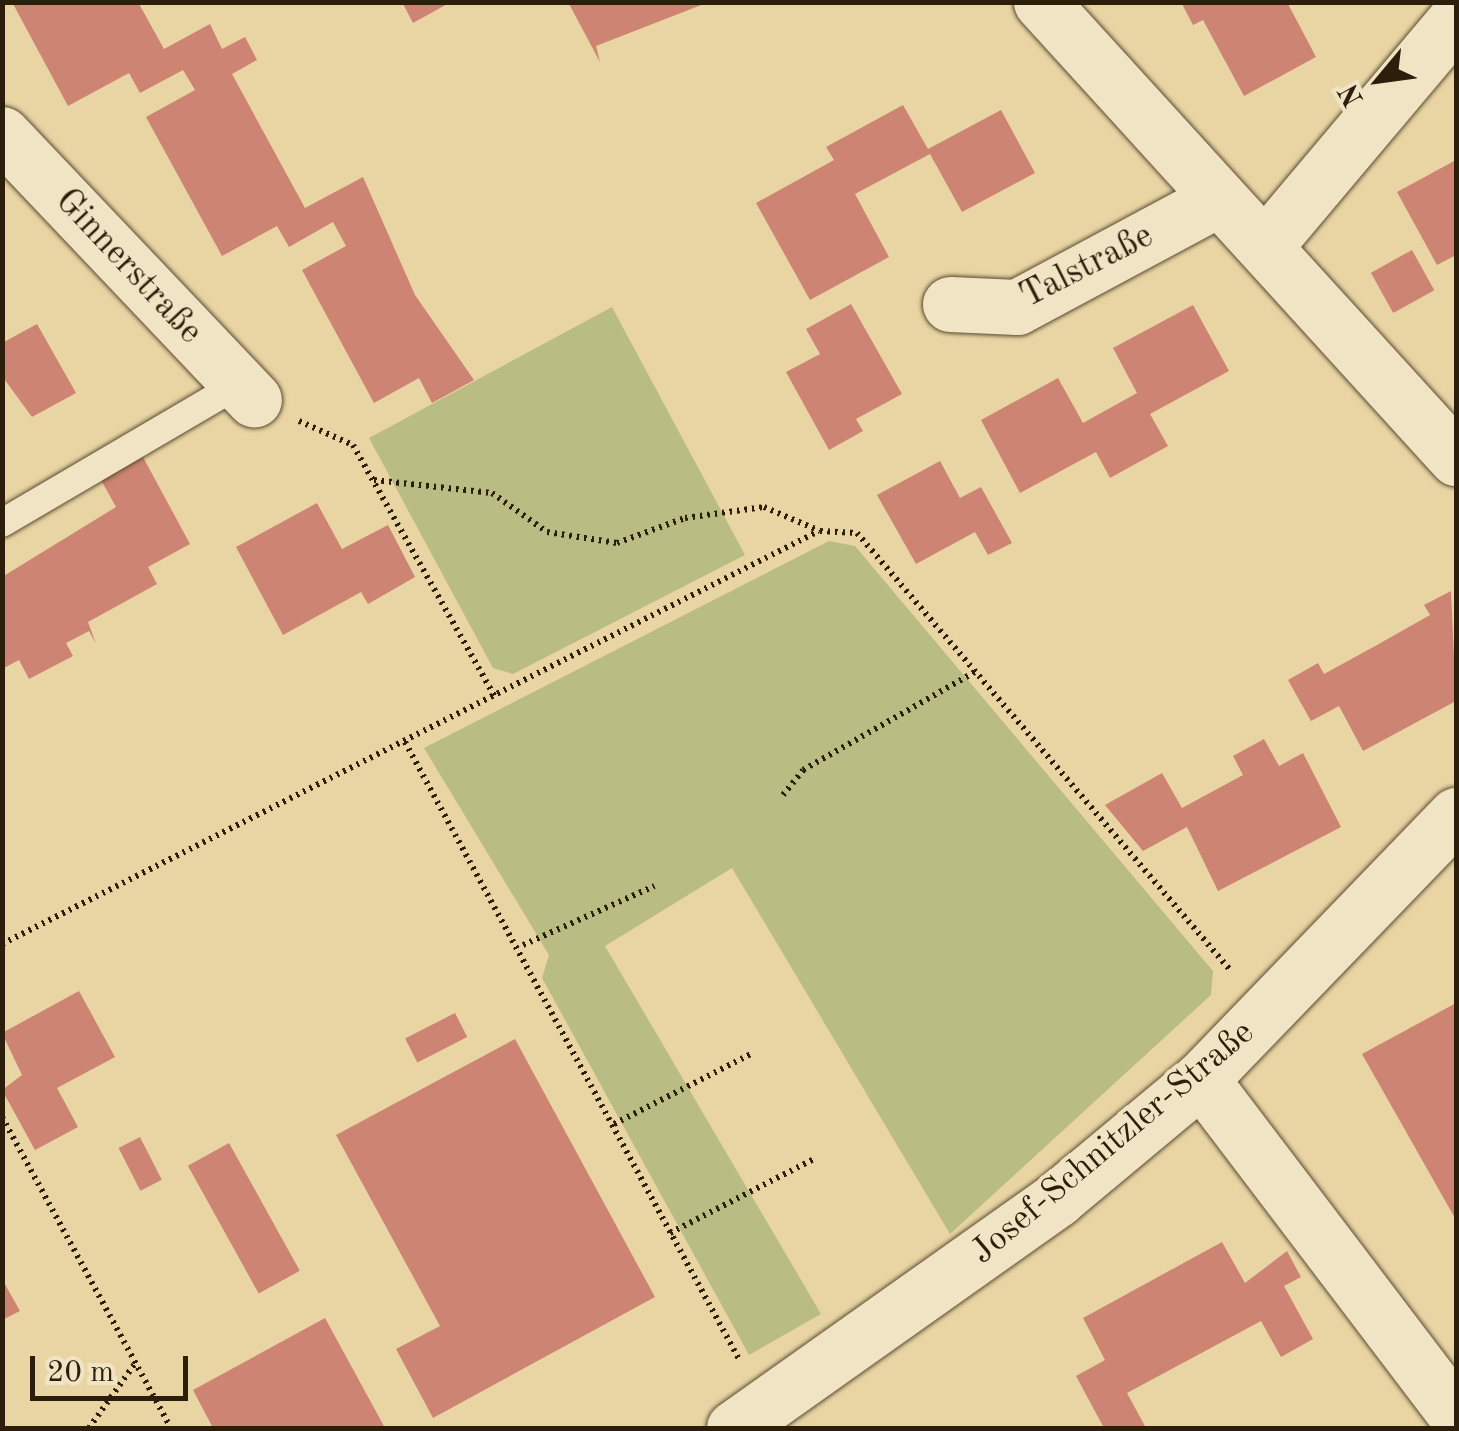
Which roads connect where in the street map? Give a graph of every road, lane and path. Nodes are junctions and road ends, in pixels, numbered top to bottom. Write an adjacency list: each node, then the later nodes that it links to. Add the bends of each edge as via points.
1 (1041, 2): 4 (street)
2 (1456, 19): 5 (street)
3 (2, 134): 7 (street, Ginnerstraße)
4 (1218, 199): 5 (street); 6 (street, Talstraße, via 1017,307)
5 (1265, 246): 8 (street)
6 (950, 304)
7 (247, 392): 9 (path, via 353,445); 10 (lane)
8 (1456, 458)
9 (374, 480): 11 (path, via 492,493 548,532 617,543 685,518 764,506); 13 (path)
10 (2, 523)
11 (820, 531): 12 (path, via 857,534); 13 (path)
12 (975, 672): 15 (path, via 804,770); 20 (path)
13 (495, 697): 14 (path)
14 (405, 742): 18 (path); 19 (path)
15 (783, 795)
16 (1456, 815): 20 (street, Josef-Schnitzler-Straße)
17 (654, 886): 19 (path)
18 (2, 944)
19 (523, 945): 24 (path)
20 (1268, 1013): 22 (street, Josef-Schnitzler-Straße)
21 (751, 1054): 24 (path)
22 (1201, 1078): 28 (street); 29 (street, Josef-Schnitzler-Straße, via 1057,1199)
23 (2, 1117): 27 (path)
24 (614, 1124): 26 (path)
25 (814, 1159): 26 (path)
26 (670, 1233): 29 (path)
27 (136, 1362): 30 (path); 31 (path)
28 (1456, 1414)
29 (751, 1419)
30 (88, 1428)
31 (171, 1428)

